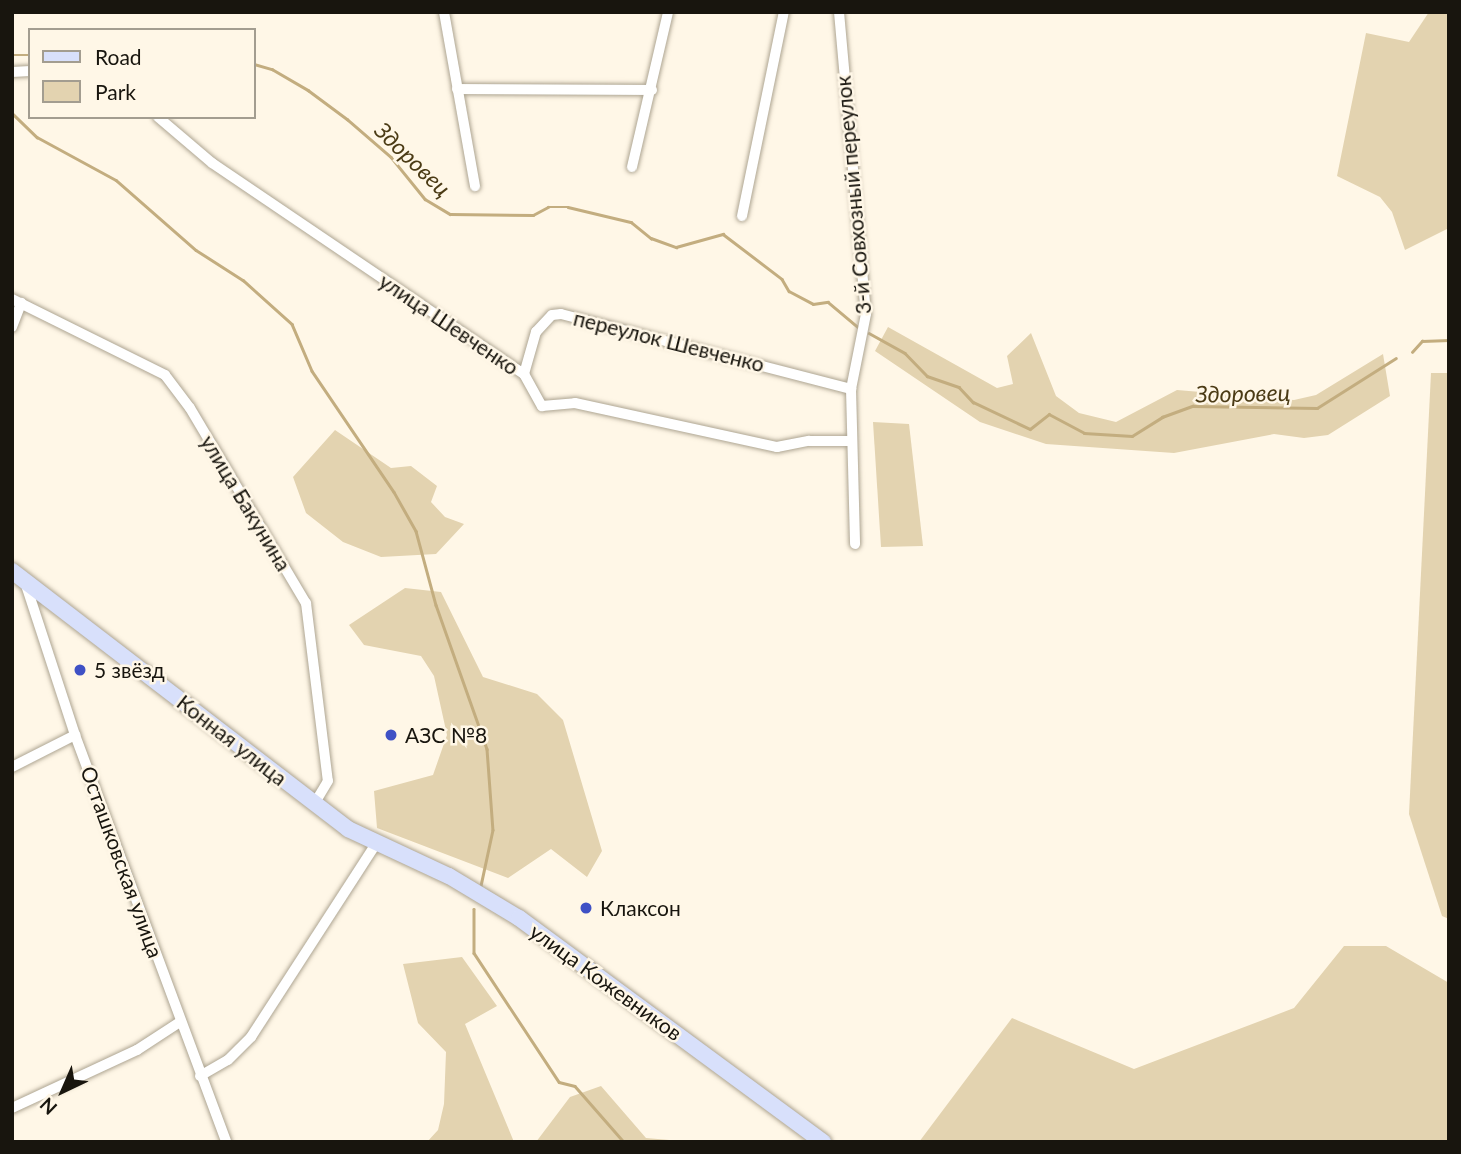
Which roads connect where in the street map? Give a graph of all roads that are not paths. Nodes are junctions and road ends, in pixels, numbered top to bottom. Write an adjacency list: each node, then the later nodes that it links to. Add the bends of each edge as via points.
1 (444, 12): 5 (street)
2 (668, 12): 6 (street)
3 (784, 12): 10 (street)
4 (839, 12): 14 (street, 3-й Совхозный переулок, via 866,314)
5 (457, 89): 6 (street); 9 (street)
6 (652, 90): 8 (street)
7 (160, 119): 13 (street, улица Шевченко, via 212,163)
8 (632, 167)
9 (475, 186)
10 (742, 216)
11 (17, 301): 12 (street); 20 (street, улица Бакунина, via 165,375 190,408 306,603 328,781)
12 (12, 327)
13 (524, 374): 14 (street, переулок Шевченко, via 536,332 552,315 561,314); 15 (street, улица Шевченко, via 542,405 575,403 777,447)
14 (851, 389): 15 (street, 3-й Совхозный переулок)
15 (852, 441): 16 (street, 3-й Совхозный переулок)
16 (855, 544)
17 (18, 576): 18 (street, Осташковская улица); 20 (main road, Конная улица)
18 (75, 735): 19 (street); 22 (street, Осташковская улица)
19 (12, 767)
20 (315, 803): 21 (main road, Конная улица)
21 (375, 845): 23 (street, via 251,1037 228,1060); 26 (main road, улица Кожевников, via 449,876 519,918)
22 (180, 1023): 23 (street, Осташковская улица); 24 (street, via 137,1050)
23 (200, 1076): 25 (street, Осташковская улица)
24 (12, 1108)
25 (226, 1142)
26 (822, 1142)

